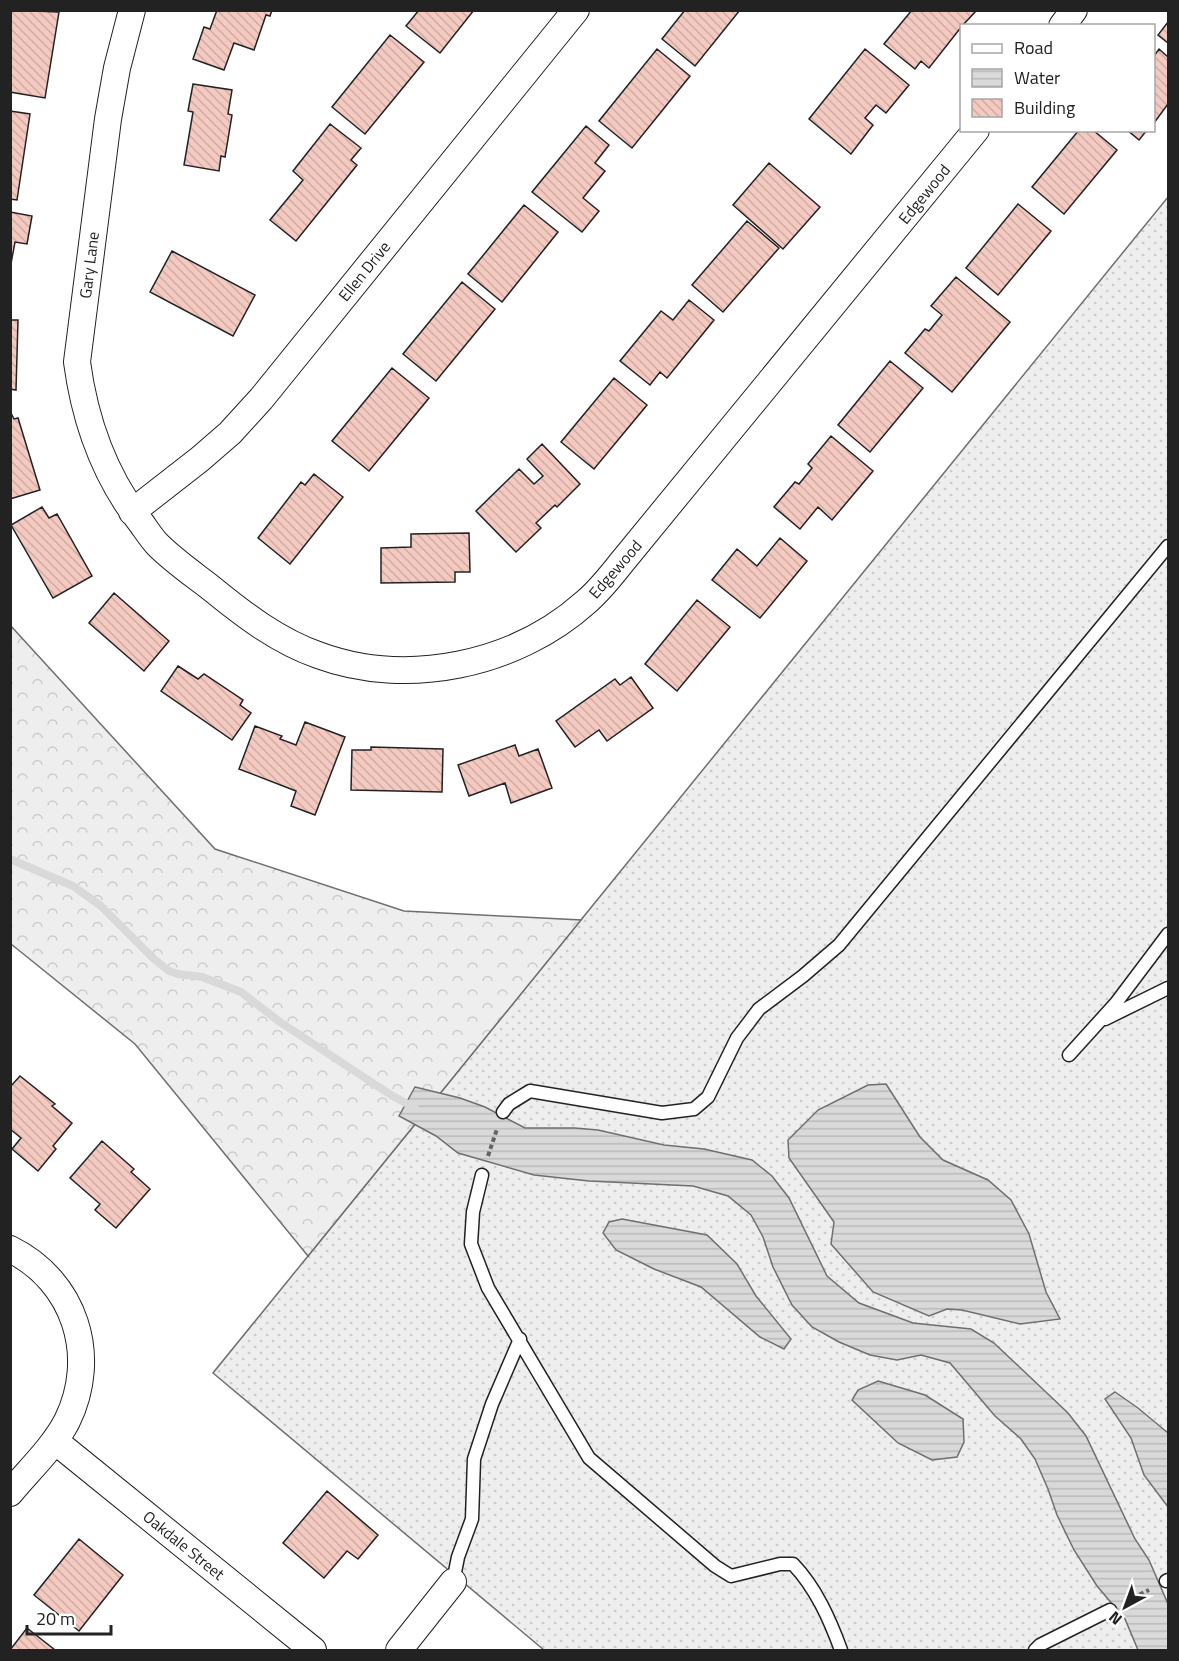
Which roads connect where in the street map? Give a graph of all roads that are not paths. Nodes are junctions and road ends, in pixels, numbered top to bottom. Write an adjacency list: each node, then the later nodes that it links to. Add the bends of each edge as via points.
1 (132, 10): 6 (street, Gary Lane, via 108,119 77,362 90,430 107,471)
2 (576, 10): 6 (street, Ellen Drive, via 261,399 200,459)
3 (1074, 10): 4 (street)
4 (1064, 24)
5 (974, 132): 6 (street, Edgewood, via 587,602 536,637 503,652 464,664 394,669 319,656 243,615 158,544)
6 (132, 512)
7 (1168, 546): 12 (lane, via 838,945 759,1009 737,1038 708,1097 694,1109 662,1113 530,1090)
8 (1168, 934): 10 (lane)
9 (1168, 988): 10 (lane)
10 (1101, 1021): 11 (lane)
11 (1069, 1055)
12 (503, 1112)
13 (482, 1176): 15 (lane, via 473,1212 471,1244 488,1288)
14 (10, 1249): 16 (street, via 47,1273 71,1311 81,1344 75,1402)
15 (520, 1340): 18 (lane, via 492,1404 474,1459 472,1519); 22 (lane, via 589,1458 731,1576 793,1564 806,1578)
16 (55, 1441): 17 (street); 20 (street, Oakdale Street)
17 (10, 1493)
18 (453, 1582): 21 (street)
19 (1110, 1610): 23 (lane)
20 (313, 1650)
21 (399, 1650)
22 (841, 1650)
23 (1035, 1650)

